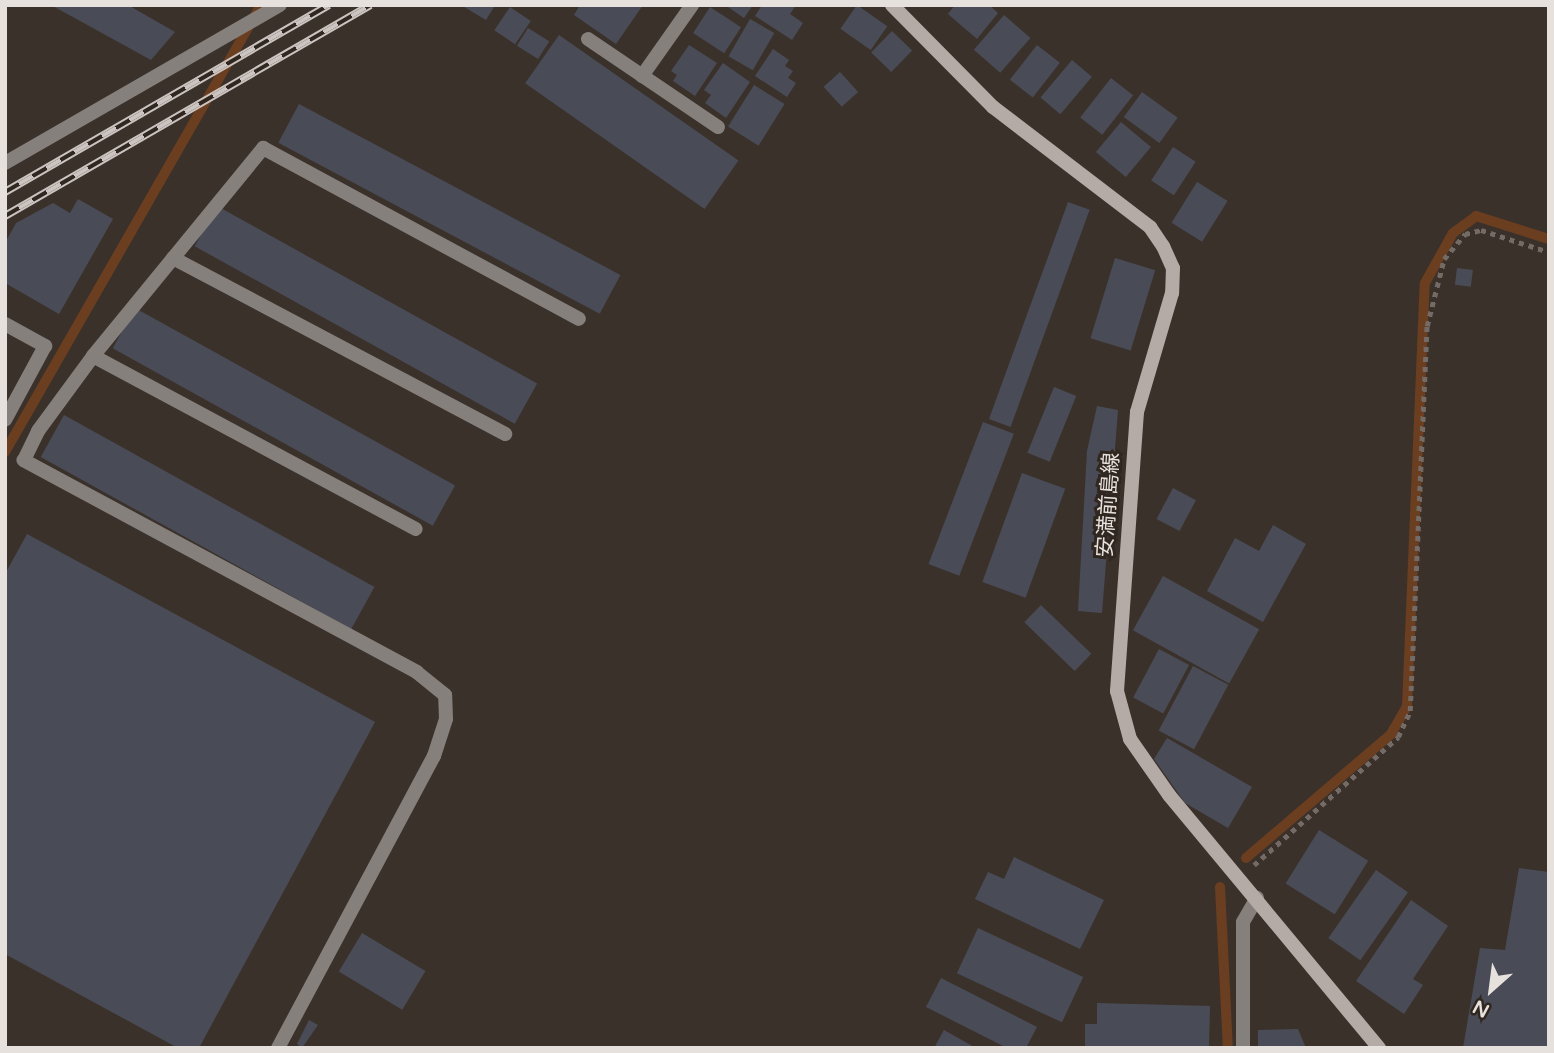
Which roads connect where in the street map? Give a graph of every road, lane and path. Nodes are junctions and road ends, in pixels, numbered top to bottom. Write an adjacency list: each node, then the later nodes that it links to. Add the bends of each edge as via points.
1 (281, 5): 7 (street)
2 (692, 5): 5 (street)
3 (892, 5): 16 (main road, 安満前島線, via 993,107 1150,227 1173,268 1166,317 1137,412 1117,691 1130,739 1169,795)
4 (588, 39): 5 (street)
5 (642, 76): 6 (street)
6 (718, 127)
7 (5, 163)
8 (1549, 252): 16 (path, via 1481,230 1458,240 1444,259 1427,326 1410,711 1389,746)
9 (173, 258): 10 (street, via 263,148); 12 (street); 14 (street)
10 (579, 319)
11 (5, 324): 13 (street, via 46,346)
12 (93, 356): 15 (street); 18 (street, via 38,431 24,460 417,672 446,695 446,719 434,756)
13 (5, 420)
14 (505, 434)
15 (415, 529)
16 (1239, 877): 17 (main road, 安満前島線)
17 (1257, 898): 19 (street, via 1243,922); 20 (main road, 安満前島線)
18 (278, 1048)
19 (1243, 1048)
20 (1379, 1048)

